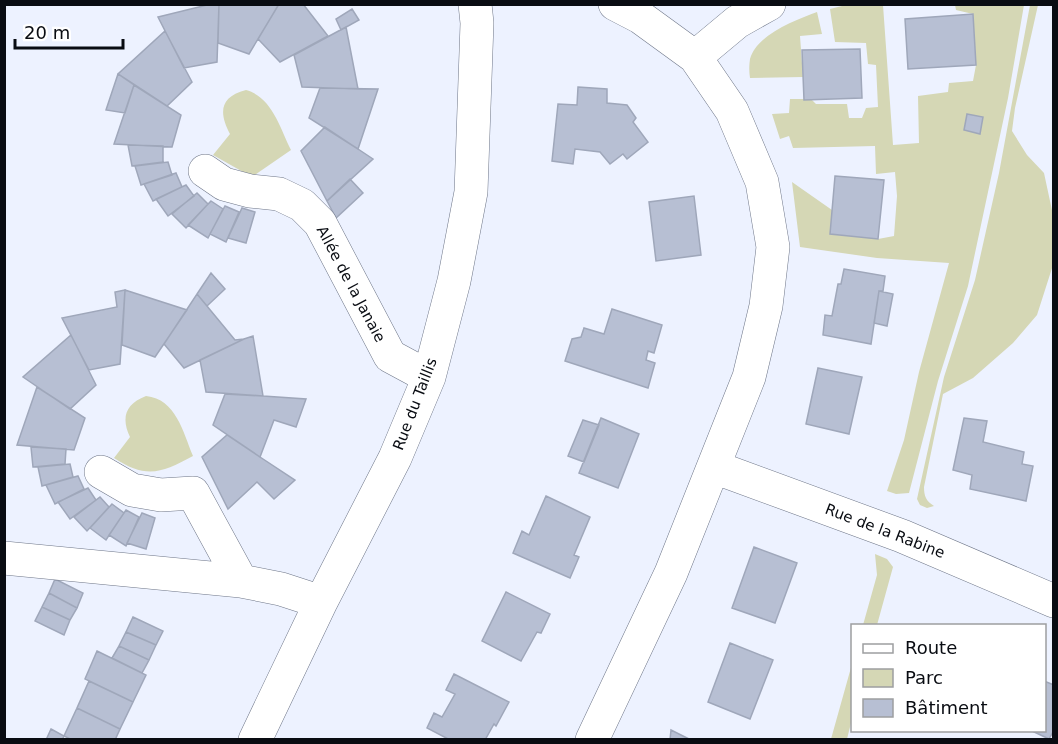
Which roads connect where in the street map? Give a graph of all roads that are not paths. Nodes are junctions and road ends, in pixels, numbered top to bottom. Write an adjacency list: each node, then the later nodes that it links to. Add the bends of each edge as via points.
1 (475, 4): 6 (street, Rue du Taillis, via 471,192 454,281)
2 (615, 4): 4 (street)
3 (769, 4): 4 (street, via 737,22)
4 (695, 57): 7 (street, via 732,111 762,182 773,247 766,306 749,377)
5 (206, 171): 6 (street, Allée de la Janaie, via 224,184 279,194 302,205 320,223 390,356)
6 (429, 377): 12 (street, Rue du Taillis, via 395,458)
7 (714, 467): 11 (street, Rue de la Rabine, via 902,536); 14 (street, via 671,573)
8 (101, 472): 10 (street, via 132,490 161,495 193,493)
9 (4, 558): 10 (street)
10 (241, 581): 12 (street)
11 (1053, 601)
12 (321, 602): 13 (street, Rue du Taillis)
13 (255, 740)
14 (592, 740)

